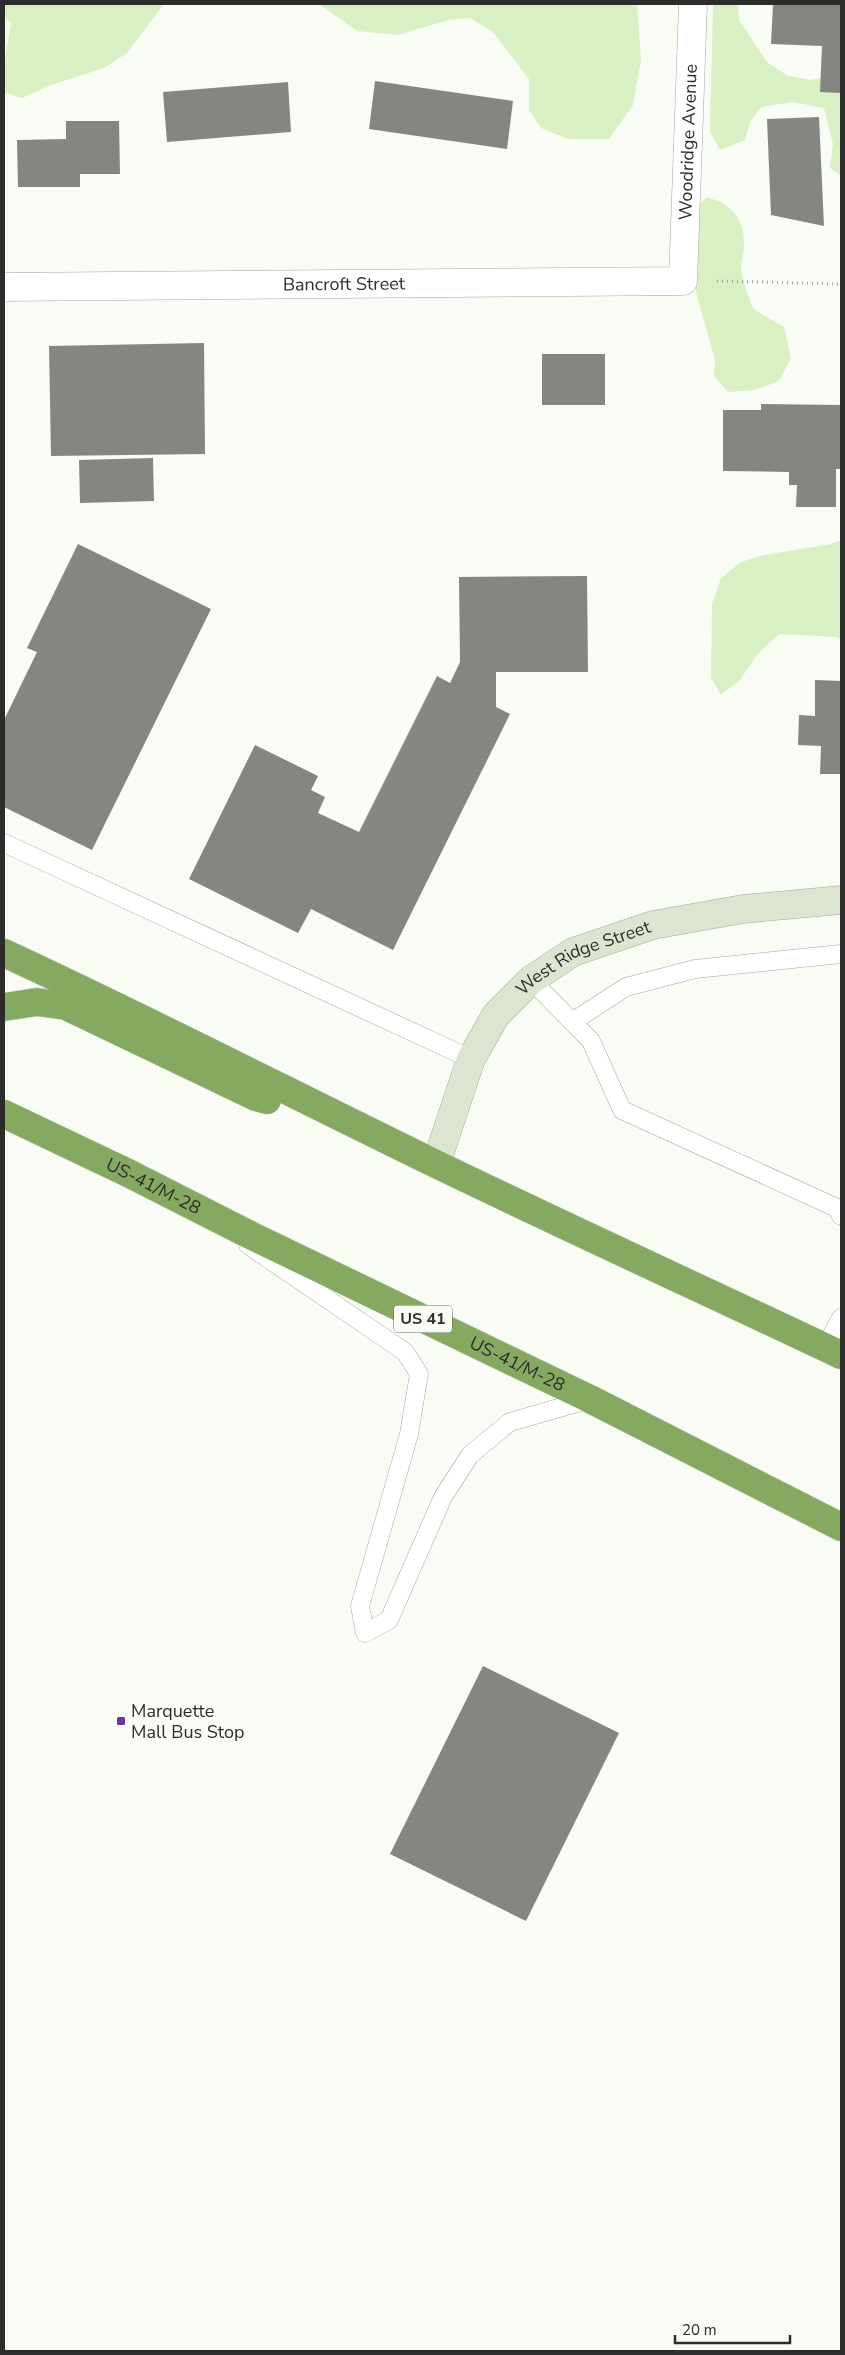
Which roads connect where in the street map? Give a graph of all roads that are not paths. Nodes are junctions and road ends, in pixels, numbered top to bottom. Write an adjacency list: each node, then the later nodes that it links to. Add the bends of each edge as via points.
1 (693, 4): 2 (street, Woodridge Avenue)
2 (683, 281): 3 (street, Bancroft Street)
3 (4, 287)
4 (4, 843): 11 (lane)
5 (841, 900): 8 (street, West Ridge Street, via 743,910 653,925 573,952)
6 (4, 953): 13 (highway)
7 (841, 954): 10 (lane, via 694,969 626,987)
8 (531, 980): 10 (lane); 11 (street, West Ridge Street, via 496,1015)
9 (4, 1007): 13 (highway, via 37,1002 66,1006 256,1097)
10 (572, 1022): 16 (lane, via 591,1041 622,1110)
11 (471, 1058): 14 (street, West Ridge Street)
12 (4, 1114): 15 (highway, US-41/M-28 / US 41)
13 (367, 1129): 14 (highway)
14 (436, 1164): 18 (highway)
15 (188, 1203): 19 (highway, US-41/M-28 / US 41); 19 (lane, via 405,1352 419,1374 409,1434 360,1606 365,1633 389,1620 443,1497 470,1455 510,1422)
16 (840, 1209)
17 (841, 1318): 18 (lane)
18 (833, 1351)
19 (590, 1399): 20 (highway, US-41/M-28 / US 41)
20 (839, 1525)

